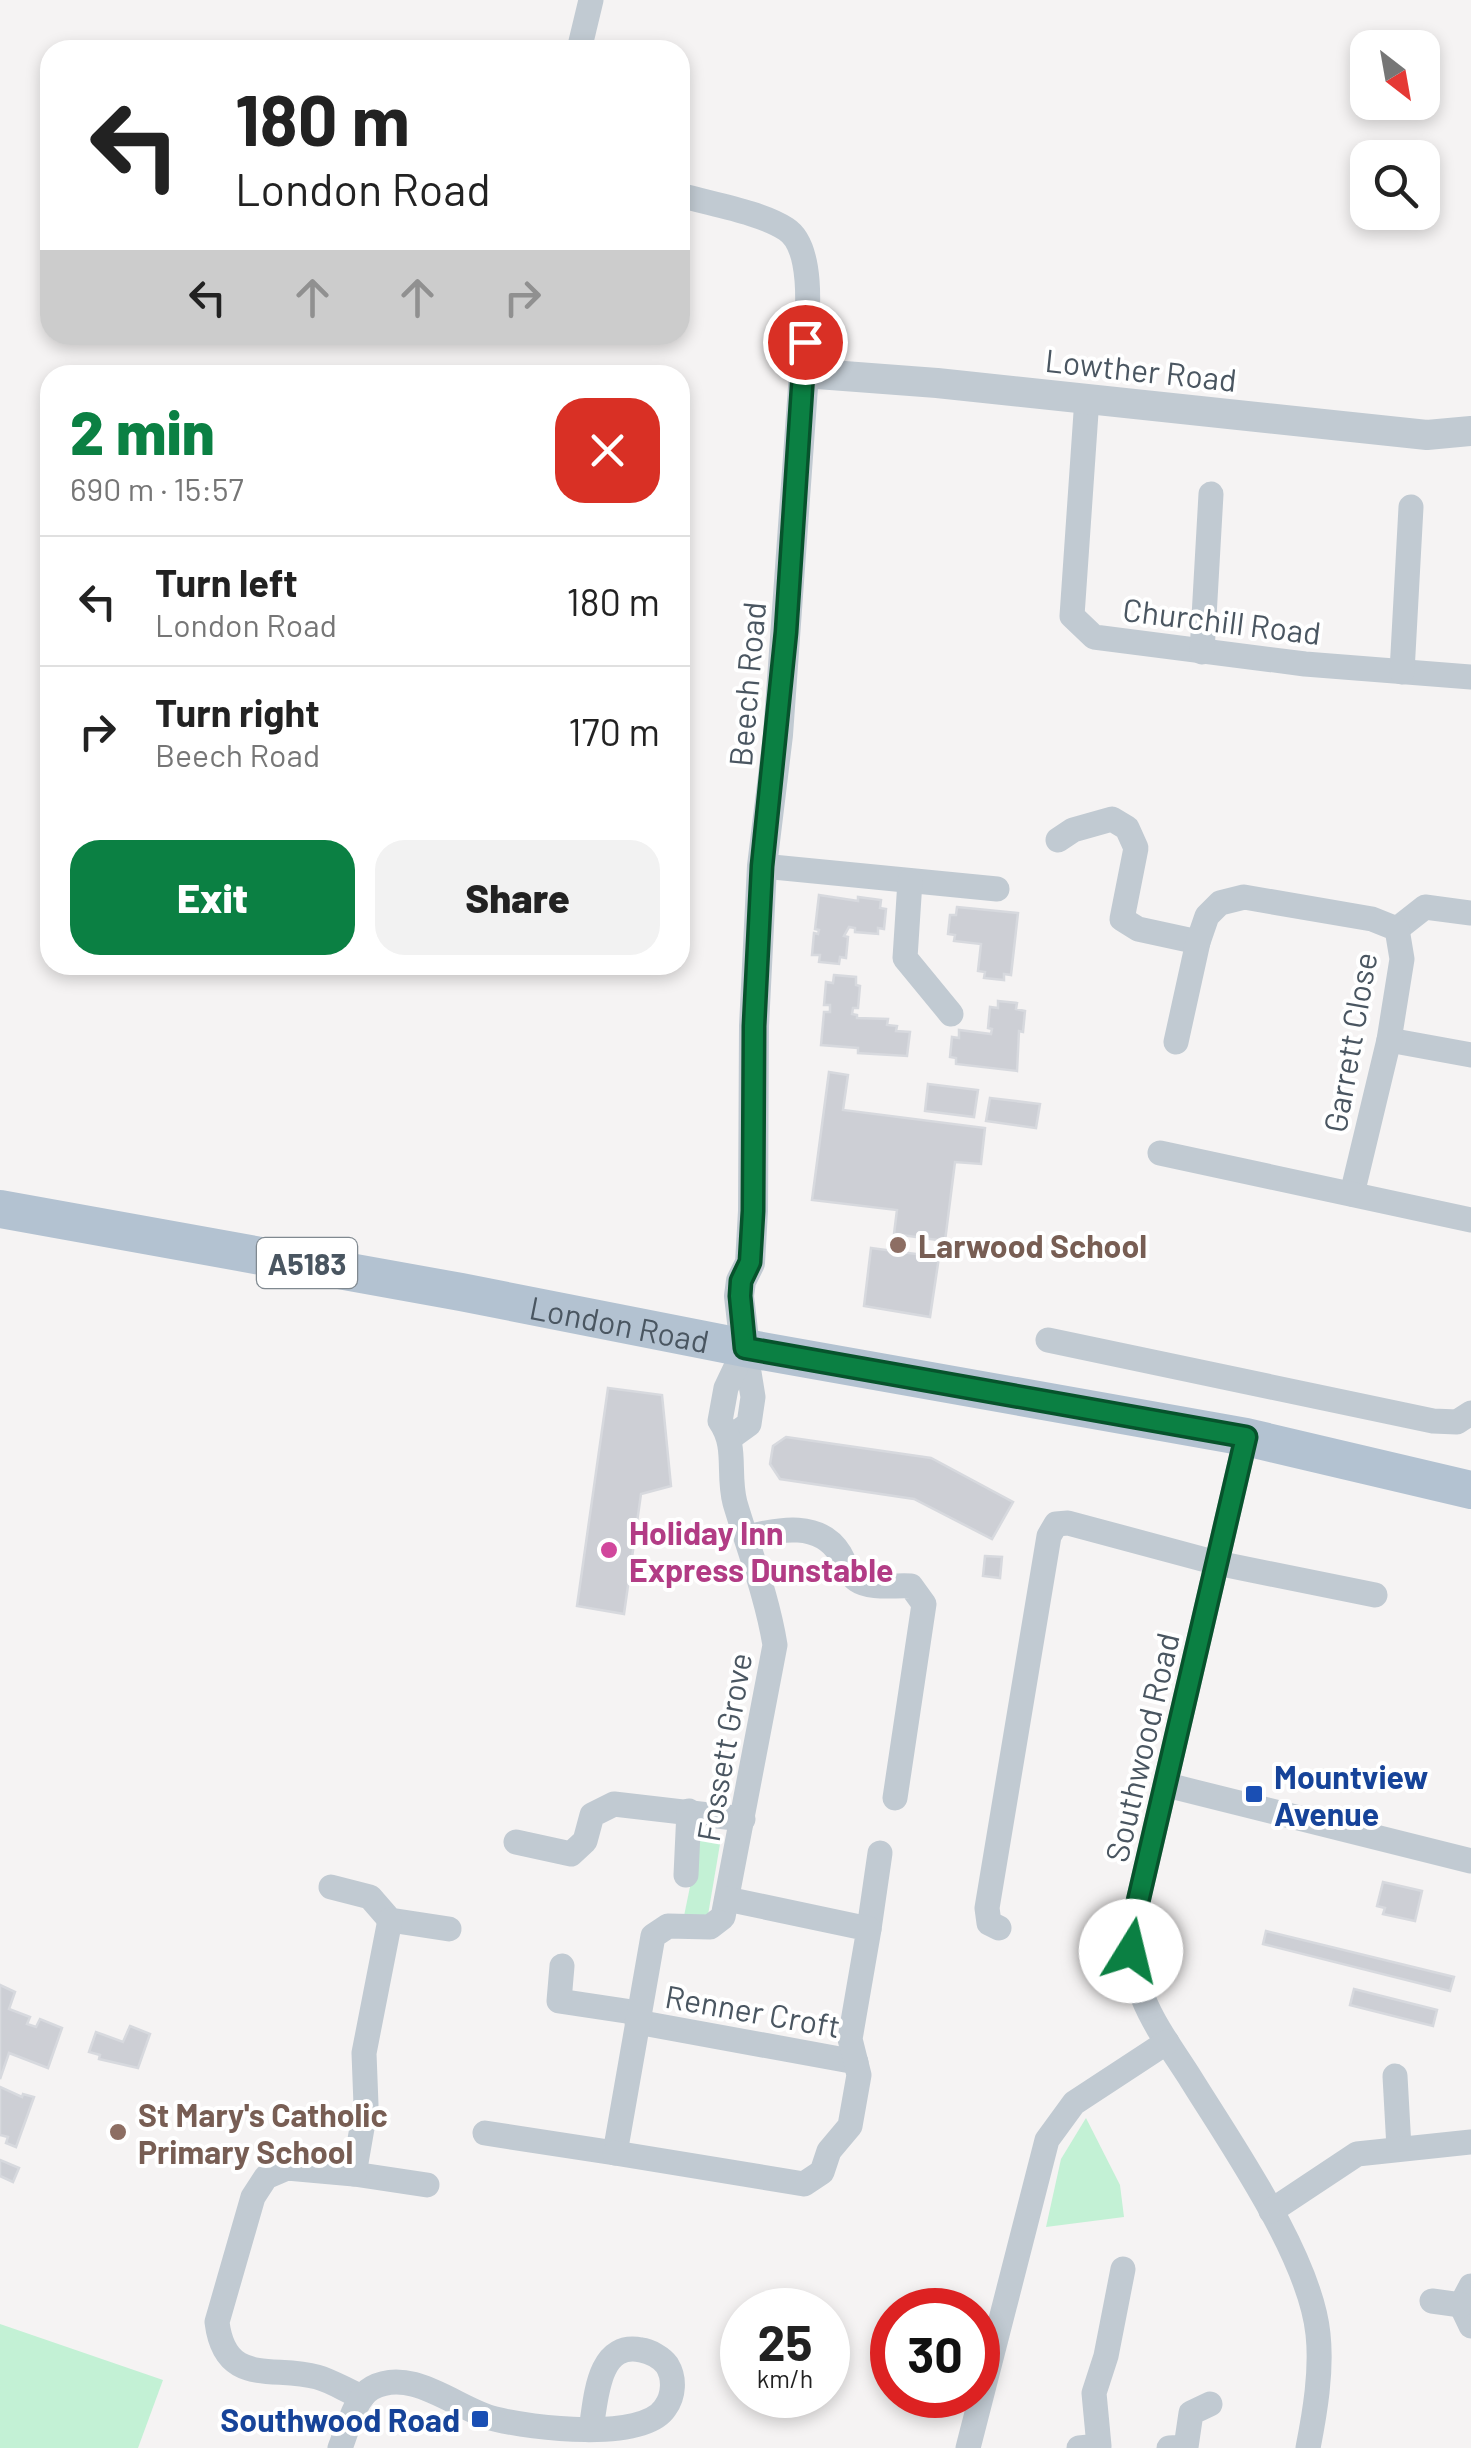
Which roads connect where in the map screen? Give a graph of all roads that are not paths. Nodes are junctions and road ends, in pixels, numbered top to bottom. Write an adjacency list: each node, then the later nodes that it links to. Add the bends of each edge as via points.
1 (590, 0): 2 (street)
2 (581, 40)
3 (690, 198): 4 (street, Beech Road, via 788,229 799,244 808,274)
4 (804, 373): 5 (street, Lowther Road); 13 (street, Beech Road, via 778,741)
5 (1087, 398): 6 (street, Lowther Road, via 1427,435); 9 (street, Churchill Road, via 1072,616 1094,637)
6 (1471, 432)
7 (1211, 494): 9 (street)
8 (1411, 506): 10 (street)
9 (1202, 652): 10 (street, Churchill Road)
10 (1402, 672): 11 (street, Churchill Road)
11 (1471, 677)
12 (1058, 840): 18 (street, via 1112,819 1127,828 1136,848 1122,919)
13 (762, 866): 14 (street); 28 (street, Beech Road, via 750,1262 740,1296)
14 (910, 881): 15 (street); 19 (street, via 905,958)
15 (997, 889)
16 (1471, 913): 17 (street, via 1425,908)
17 (1397, 930): 18 (street, Garrett Close, via 1372,918 1244,896 1220,903); 20 (street, Garrett Close, via 1402,959)
18 (1198, 942): 21 (street, Garrett Close)
19 (950, 1014)
20 (1389, 1040): 22 (street); 24 (street, Garrett Close)
21 (1176, 1042)
22 (1471, 1055)
23 (1160, 1153): 24 (street)
24 (1352, 1194): 26 (street)
25 (0, 1209): 28 (main road, London Road / A5183)
26 (1471, 1220)
27 (1048, 1340): 29 (street, via 1433,1421 1457,1422)
28 (745, 1348): 30 (main road, London Road / A5183); 32 (street, Fossett Grove, via 726,1388 720,1421 732,1437 731,1478)
29 (1471, 1413)
30 (1246, 1437): 31 (main road, London Road / A5183); 33 (street, Southwood Road)
31 (1471, 1490)
32 (748, 1537): 36 (street, via 775,1530 818,1535 857,1581 911,1586 924,1604); 38 (street, Fossett Grove, via 775,1645)
33 (1217, 1564): 34 (street); 35 (street, Southwood Road); 46 (street, via 1056,1524 987,1908 989,1924)
34 (1375, 1594)
35 (1167, 1784): 41 (street); 51 (street, Southwood Road, via 1131,1951 1140,1996)
36 (895, 1798)
37 (689, 1811): 38 (street); 39 (street, via 603,1807 571,1854); 42 (street)
38 (744, 1819): 44 (street, Fossett Grove)
39 (516, 1842)
40 (880, 1853): 48 (street)
41 (1471, 1861)
42 (686, 1875)
43 (331, 1887): 45 (street, via 370,1897)
44 (726, 1899): 48 (street); 50 (street, via 723,1918 710,1927 668,1926 653,1936)
45 (390, 1920): 47 (street); 58 (street, via 364,2053 366,2105)
46 (1000, 1928)
47 (449, 1929)
48 (870, 1929): 52 (street, via 850,2038)
49 (562, 1966): 50 (street, via 559,2001)
50 (638, 2018): 52 (street, Renner Croft); 57 (street)
51 (1167, 2042): 60 (street, Southwood Road); 69 (street, via 1074,2103 1047,2140)
52 (856, 2062): 57 (street, via 850,2126 822,2172 804,2184)
53 (1395, 2076): 56 (street)
54 (485, 2133): 57 (street)
55 (1471, 2142): 56 (street)
56 (1399, 2148): 60 (street, via 1358,2154)
57 (615, 2153)
58 (354, 2174): 59 (street); 64 (street, via 288,2168 266,2177 253,2197 217,2322 220,2343 245,2369 317,2377)
59 (427, 2184)
60 (1270, 2211): 71 (street, Southwood Road, via 1303,2278 1318,2334)
61 (1122, 2268): 67 (street, via 1094,2393)
62 (1432, 2301): 63 (street)
63 (1468, 2306)
64 (362, 2397): 66 (street, via 373,2387 414,2385 492,2418); 68 (street)
65 (1210, 2404): 70 (street, via 1192,2412 1186,2447)
66 (591, 2429)
67 (1094, 2447)
68 (340, 2448)
69 (968, 2448)
70 (1169, 2448)
71 (1308, 2448)

